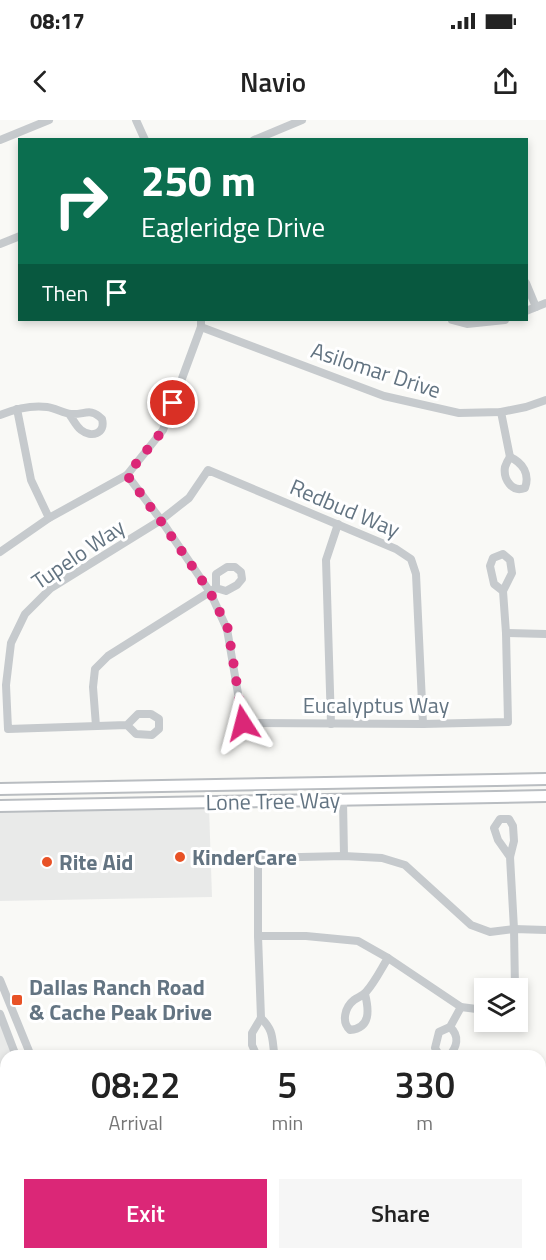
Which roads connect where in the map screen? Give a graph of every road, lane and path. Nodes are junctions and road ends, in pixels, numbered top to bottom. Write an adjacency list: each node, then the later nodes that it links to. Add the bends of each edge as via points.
1 (49, 120): 6 (street)
2 (136, 120): 4 (street)
3 (302, 120): 5 (street)
4 (144, 138)
5 (259, 138)
6 (0, 140)
7 (18, 237): 8 (street)
8 (0, 244)
9 (528, 289): 11 (street)
10 (546, 303): 11 (street)
11 (536, 307): 12 (street)
12 (528, 310)
13 (456, 321): 14 (street)
14 (495, 321)
15 (201, 323): 18 (street, Asilomar Drive, via 384,396 459,413); 22 (street, via 163,430)
16 (546, 400): 18 (street, Asilomar Drive)
17 (17, 409): 19 (street, via 46,407); 20 (street); 23 (street, via 31,480)
18 (501, 412): 21 (street)
19 (69, 414)
20 (0, 415)
21 (510, 458)
22 (127, 475): 23 (street); 24 (street)
23 (49, 518): 26 (street)
24 (160, 520): 25 (street, Redbud Way, via 189,498 208,470); 27 (street); 34 (street, Tupelo Way, via 51,588 25,614 11,643 6,685 8,729)
25 (338, 524): 31 (street, via 326,560); 32 (street, Redbud Way, via 411,559 416,574)
26 (0, 552)
27 (213, 590): 31 (street, Eucalyptus Way, via 228,629 243,723); 34 (street, via 108,656 95,669)
28 (503, 591): 29 (street)
29 (506, 633): 30 (street); 32 (street, Eucalyptus Way, via 508,722)
30 (546, 634)
31 (331, 724): 32 (street, Eucalyptus Way)
32 (423, 724)
33 (128, 725): 34 (street)
34 (96, 726)
35 (546, 779): 36 (main road, Lone Tree Way)
36 (215, 785): 37 (main road, Lone Tree Way); 40 (main road, via 205,790 156,792)
37 (0, 789)
38 (546, 796): 39 (main road, Lone Tree Way)
39 (343, 800): 40 (main road, Lone Tree Way); 42 (street)
40 (144, 804): 41 (main road, Lone Tree Way)
41 (0, 806)
42 (344, 856): 44 (street, via 382,858 405,865 471,925 490,932); 46 (street, via 258,858)
43 (510, 857): 44 (street)
44 (514, 928): 45 (street); 48 (street)
45 (546, 930)
46 (258, 936): 47 (street, via 358,940); 55 (street)
47 (388, 958): 51 (street); 52 (street)
48 (515, 978)
49 (0, 980): 50 (street)
50 (2, 991): 58 (street)
51 (365, 994)
52 (461, 1007): 53 (street); 56 (street)
53 (474, 1009)
54 (0, 1014): 57 (street)
55 (261, 1018): 59 (street, via 252,1033); 60 (street, via 269,1026)
56 (450, 1027): 61 (street, via 439,1032); 62 (street, via 457,1038)
57 (14, 1050)
58 (28, 1050)
59 (254, 1050)
60 (274, 1050)
61 (436, 1050)
62 (453, 1050)

